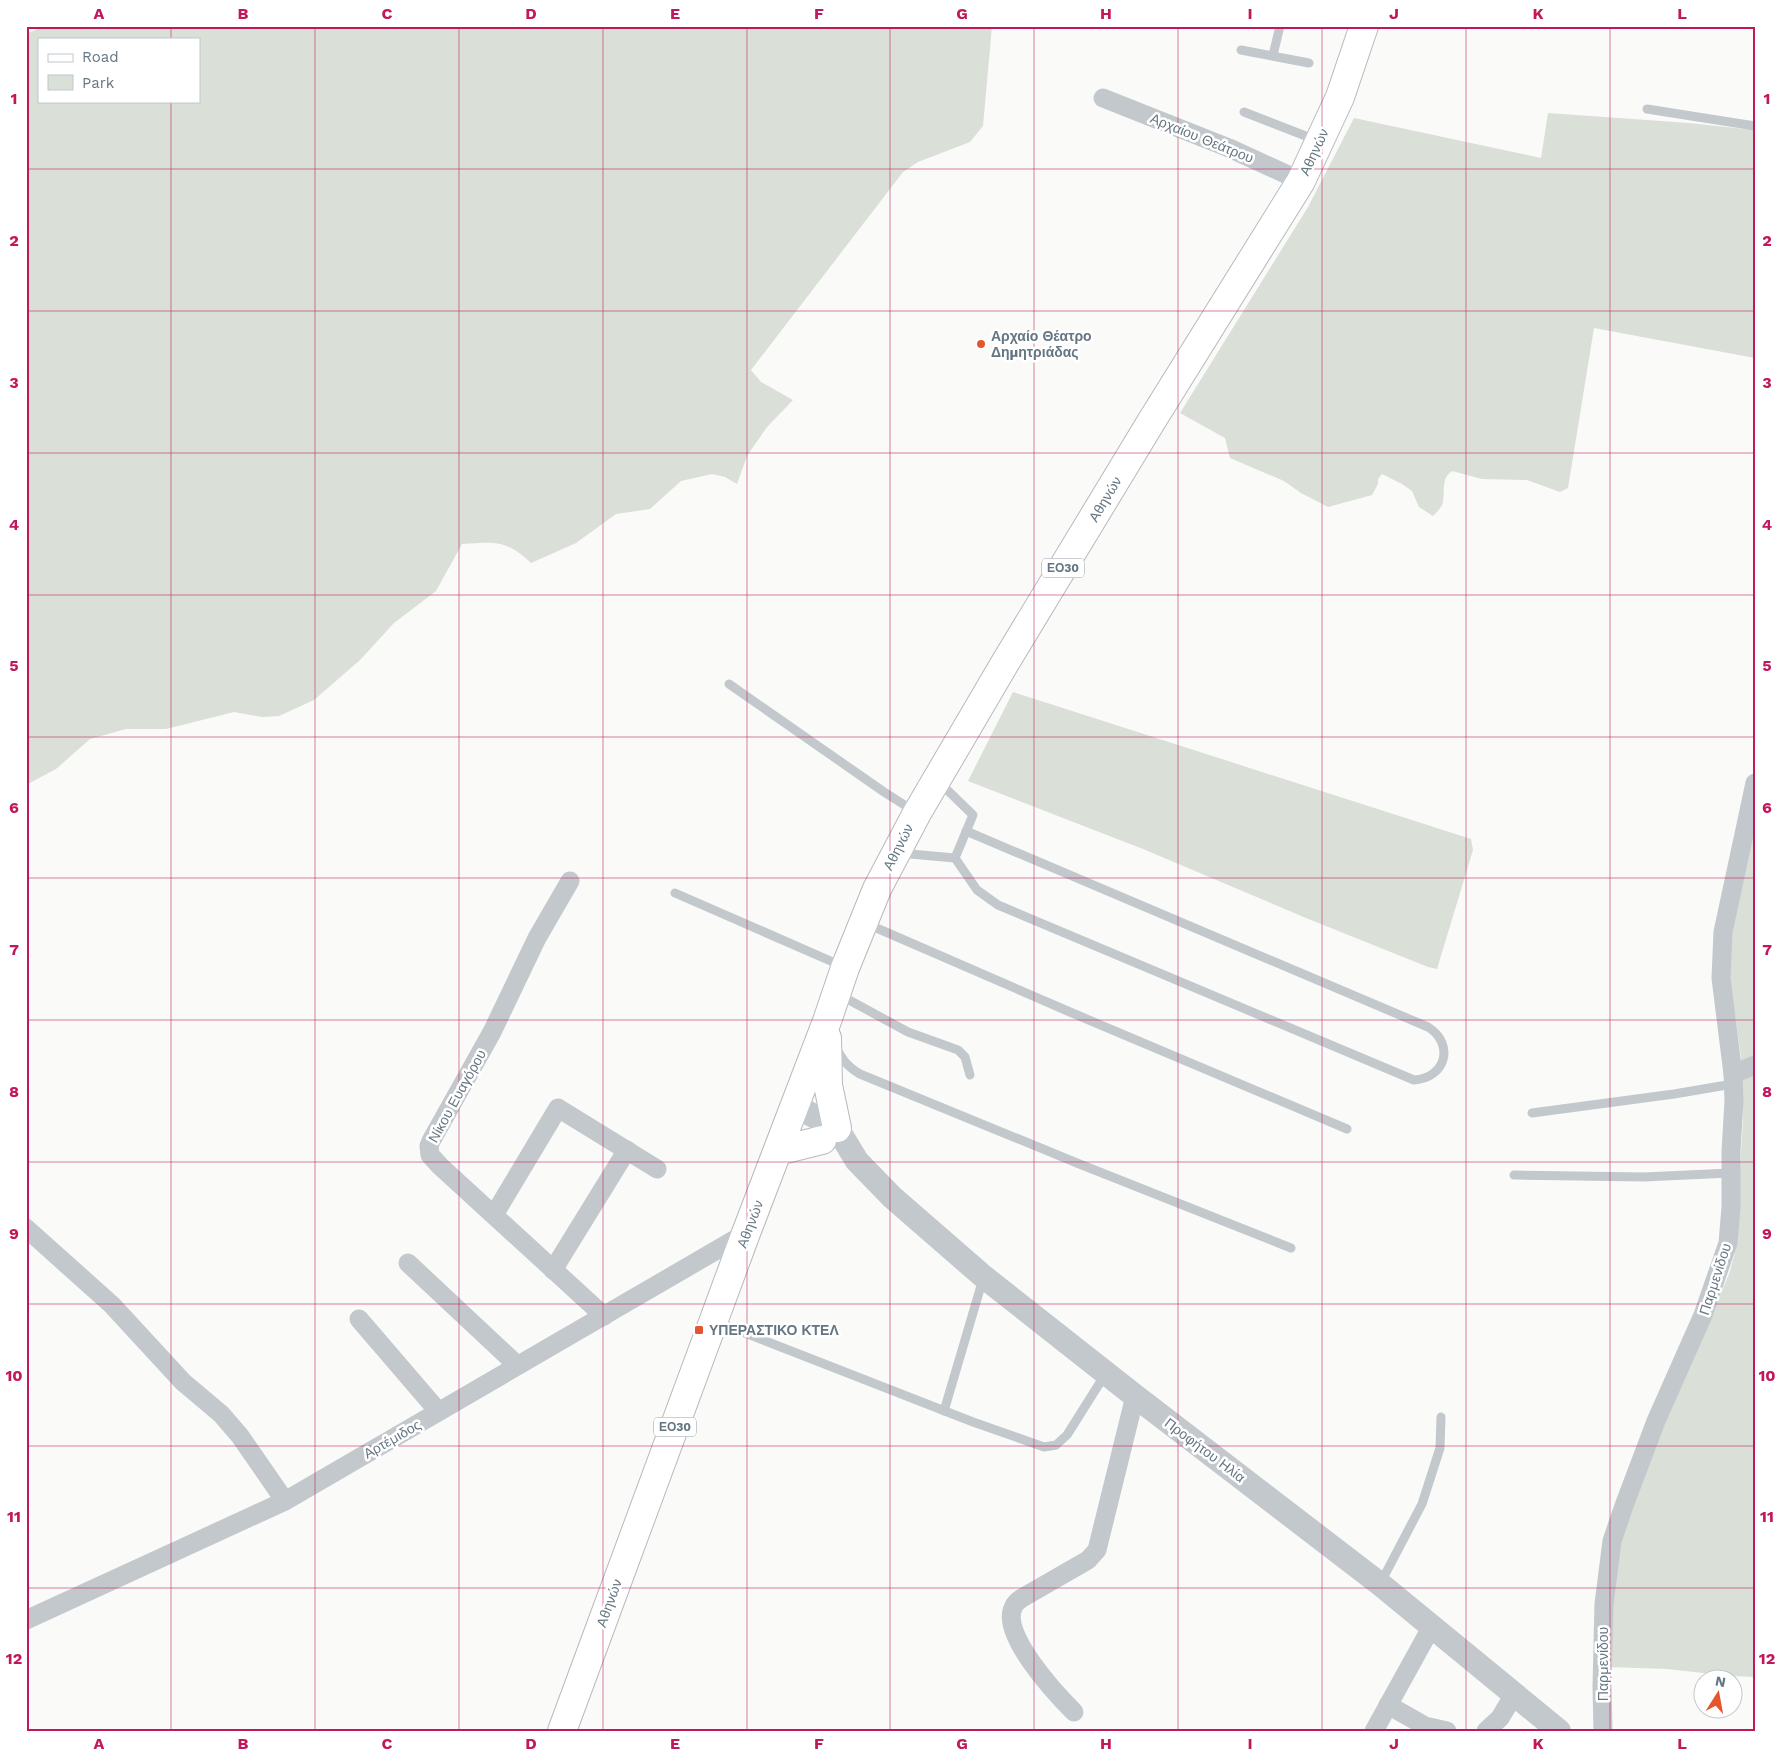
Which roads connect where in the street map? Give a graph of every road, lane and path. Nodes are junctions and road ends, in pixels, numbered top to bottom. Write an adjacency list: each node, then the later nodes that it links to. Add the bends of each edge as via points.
1 (1280, 26): 4 (lane)
2 (1364, 26): 10 (main road, Αθηνών / ΕΟ30, via 1342,90)
3 (1241, 50): 4 (lane)
4 (1273, 55): 5 (lane)
5 (1309, 63)
6 (1103, 98): 11 (street, Αρχαίου Θεάτρου, via 1229,148)
7 (1647, 109): 9 (lane)
8 (1244, 112): 10 (lane)
9 (1755, 126)
10 (1319, 142): 11 (main road, Αθηνών / ΕΟ30)
11 (1301, 181): 13 (main road, Αθηνών / ΕΟ30)
12 (729, 684): 15 (lane)
13 (936, 779): 15 (main road, Αθηνών / ΕΟ30); 16 (lane, via 973,815)
14 (1755, 784): 27 (street, Παρμενίδου, via 1723,932 1721,956)
15 (917, 813): 17 (main road, Αθηνών / ΕΟ30)
16 (966, 831): 18 (lane); 18 (lane, via 1428,1027 1435,1031 1444,1046 1442,1062 1434,1074 1414,1080 998,906 977,890)
17 (895, 852): 18 (lane); 21 (main road, Αθηνών / ΕΟ30)
18 (955, 858)
19 (570, 881): 37 (street, Νίκου Ευαγόρου, via 429,1146 434,1160)
20 (675, 893): 22 (lane)
21 (863, 922): 22 (main road, Αθηνών / ΕΟ30); 30 (lane)
22 (845, 968): 23 (main road, Αθηνών / ΕΟ30)
23 (836, 993): 24 (main road, Αθηνών / ΕΟ30); 26 (lane, via 908,1032 958,1050 965,1057)
24 (827, 1021): 29 (main road, Αθηνών / ΕΟ30); 31 (main road); 40 (lane, via 840,1056 847,1066 860,1074)
25 (1755, 1065): 27 (street)
26 (970, 1076)
27 (1733, 1079): 28 (lane, via 1674,1094); 35 (street, Παρμενίδου)
28 (1532, 1114)
29 (792, 1115): 31 (street); 33 (main road, Αθηνών / ΕΟ30)
30 (1347, 1129)
31 (829, 1134): 33 (main road); 43 (street, Προφήτου Ηλία, via 892,1197)
32 (627, 1150): 34 (street); 37 (street, via 558,1108); 42 (street)
33 (778, 1151): 39 (main road, Αθηνών / ΕΟ30)
34 (657, 1169)
35 (1730, 1172): 36 (lane, via 1644,1177); 65 (street, Παρμενίδου, via 1728,1243 1721,1267 1656,1422 1612,1541 1604,1604)
36 (1514, 1175)
37 (494, 1214): 42 (street, Νίκου Ευαγόρου)
38 (26, 1228): 53 (street, via 112,1305 183,1382 220,1414 240,1436)
39 (746, 1234): 44 (street, Αρτέμιδος); 46 (main road, Αθηνών / ΕΟ30)
40 (1291, 1248)
41 (408, 1263): 47 (street)
42 (553, 1270): 44 (street, Νίκου Ευαγόρου)
43 (984, 1277): 48 (street, Προφήτου Ηλία); 51 (lane)
44 (604, 1316): 47 (street, Αρτέμιδος)
45 (359, 1319): 50 (street)
46 (714, 1321): 51 (lane); 60 (main road, Αθηνών / ΕΟ30)
47 (517, 1365): 50 (street, Αρτέμιδος)
48 (1106, 1373): 49 (street, Προφήτου Ηλία); 51 (lane, via 1066,1435 1056,1444 1044,1447)
49 (1135, 1396): 54 (street, Προφήτου Ηλία); 59 (street, via 1096,1550 1088,1560 1022,1598 1014,1605 1011,1616 1013,1631 1020,1644 1040,1674)
50 (438, 1411): 53 (street, Αρτέμιδος)
51 (944, 1411)
52 (1441, 1418): 54 (lane, via 1440,1448 1422,1504)
53 (285, 1501): 55 (street, Αρτέμιδος)
54 (1380, 1584): 56 (street, Προφήτου Ηλία)
55 (26, 1620)
56 (1432, 1626): 57 (street, Προφήτου Ηλία); 58 (street)
57 (1514, 1693): 63 (street, via 1500,1718); 64 (street, Προφήτου Ηλία)
58 (1388, 1705): 61 (street); 62 (street, via 1425,1726)
59 (1074, 1712)
60 (562, 1731)
61 (1374, 1731)
62 (1447, 1731)
63 (1486, 1731)
64 (1559, 1731)
65 (1603, 1731)

